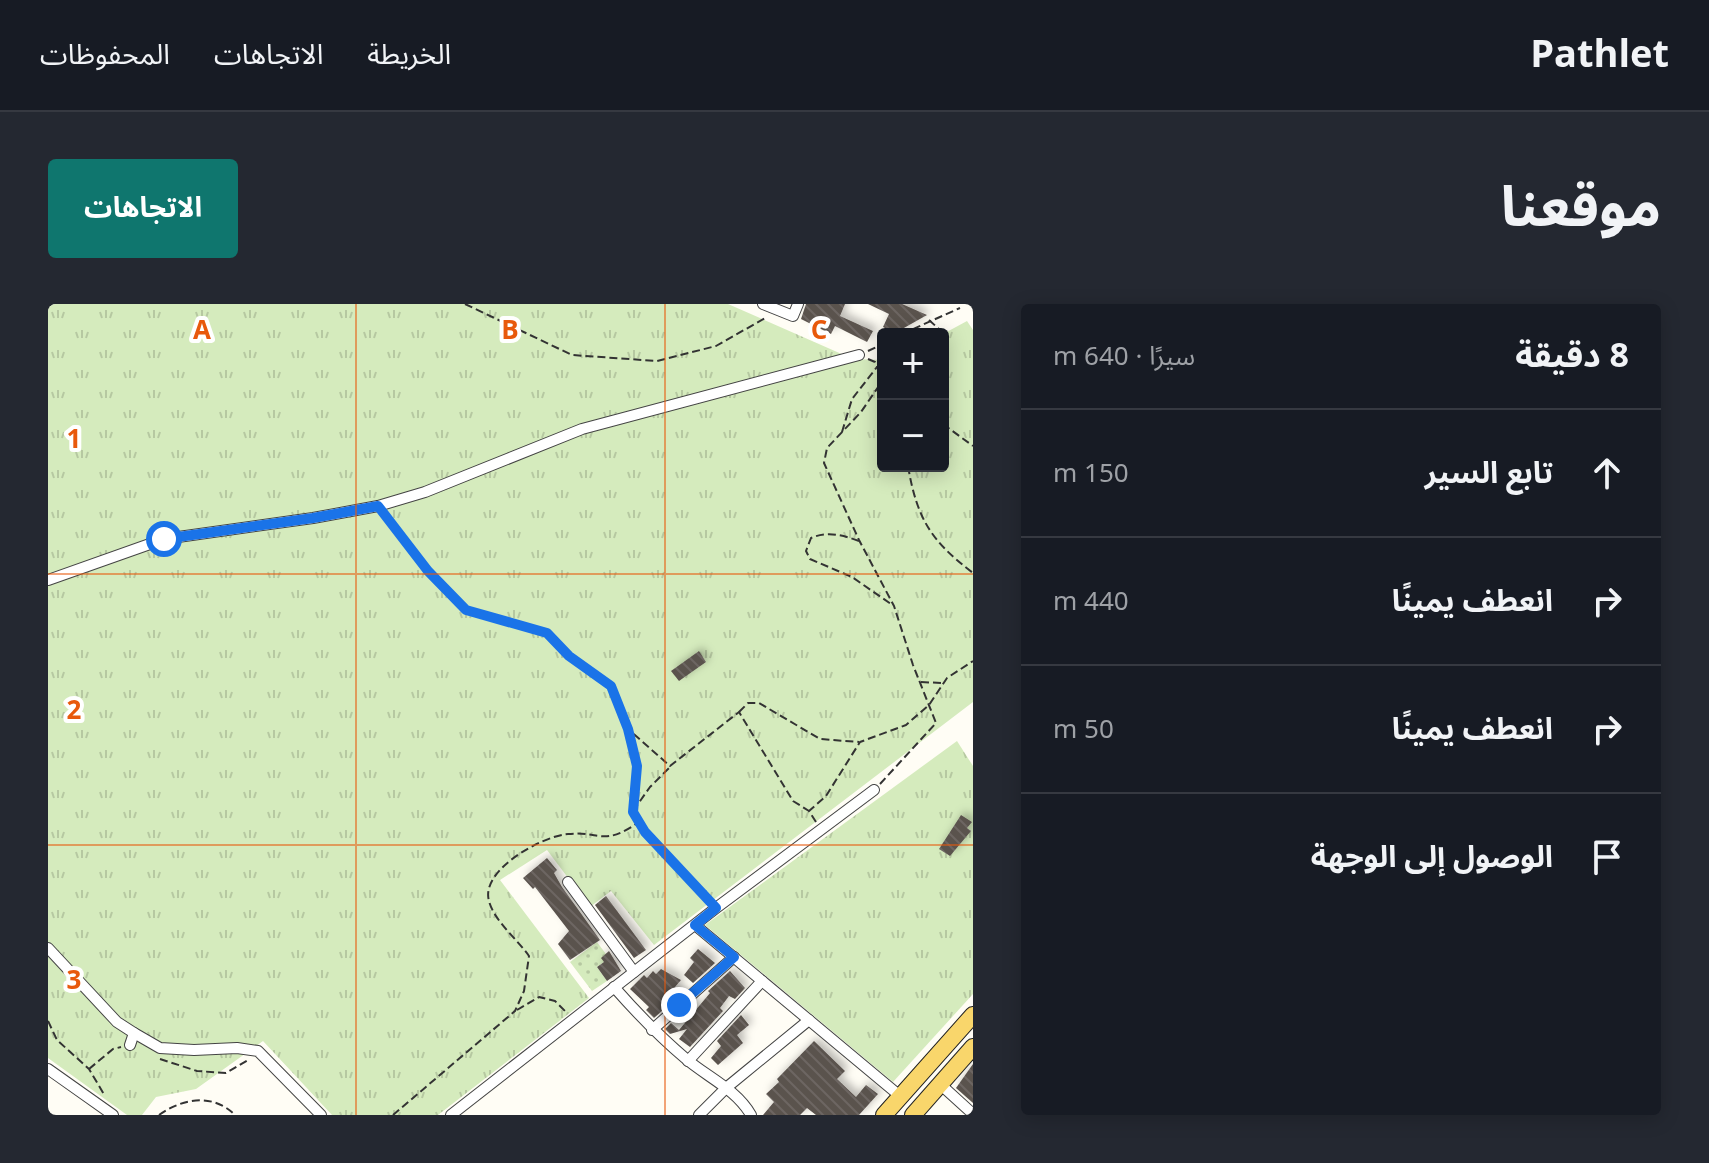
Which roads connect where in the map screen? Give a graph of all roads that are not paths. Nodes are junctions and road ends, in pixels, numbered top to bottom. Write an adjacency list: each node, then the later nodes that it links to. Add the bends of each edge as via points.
1 (763, 304): 2 (street, via 793,316)
2 (798, 304)
3 (859, 355): 4 (street, via 582,429 378,506 164,539)
4 (48, 580)
5 (874, 790): 7 (street)
6 (568, 882): 10 (street)
7 (695, 925): 9 (street); 10 (street)
8 (48, 948): 16 (street, via 117,1022)
9 (734, 957): 11 (street); 15 (street)
10 (634, 972): 12 (street)
11 (762, 981): 14 (street); 19 (street)
12 (614, 987): 15 (street); 28 (street)
13 (973, 1015): 23 (main road)
14 (809, 1020): 22 (street); 23 (street)
15 (652, 1030): 19 (street)
16 (134, 1033): 17 (street); 27 (street, via 160,1048 258,1051)
17 (130, 1045)
18 (973, 1047): 21 (main road)
19 (688, 1061): 22 (street)
20 (48, 1069): 26 (street)
21 (940, 1084): 24 (main road); 25 (street)
22 (726, 1088): 29 (street); 30 (street)
23 (900, 1096): 31 (main road)
24 (915, 1114)
25 (973, 1114)
26 (113, 1115)
27 (321, 1115)
28 (451, 1115)
29 (699, 1115)
30 (751, 1115)
31 (884, 1115)

